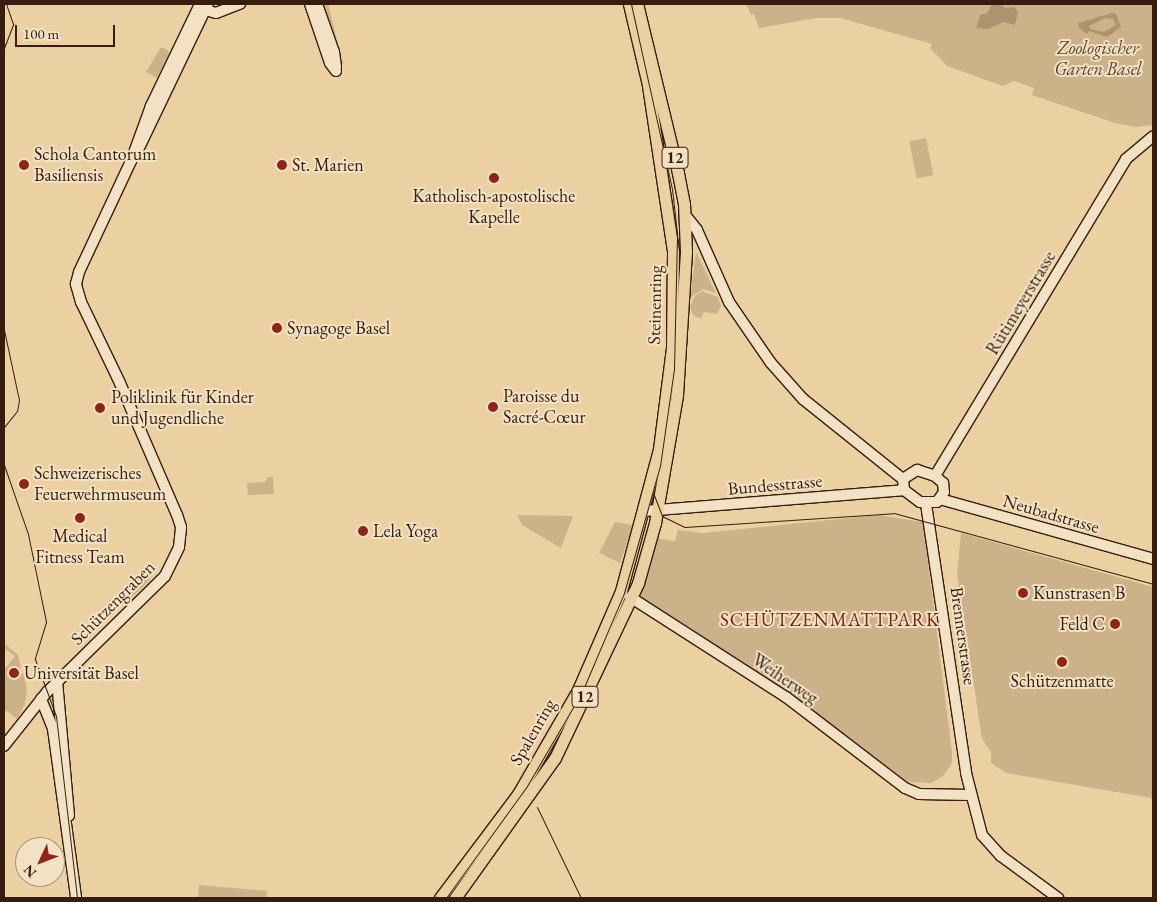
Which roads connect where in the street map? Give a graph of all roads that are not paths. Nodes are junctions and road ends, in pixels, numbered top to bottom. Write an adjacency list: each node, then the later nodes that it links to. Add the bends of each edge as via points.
1 (310, 4): 2 (main road, via 330,63 336,71 334,52)
2 (318, 4)
3 (204, 5): 4 (main road, via 216,13); 19 (main road, Schützengraben, via 155,118 131,161 78,276 77,288 174,508 181,536 176,557 165,576)
4 (230, 5)
5 (634, 8): 6 (main road, 12)
6 (656, 100): 8 (main road, Steinenring / 12); 16 (main road, Steinenring / 12, via 672,233 673,318 662,432)
7 (1153, 136): 11 (main road, Rütimeyerstrasse, via 1126,158)
8 (685, 215): 9 (main road, Steinenring / 12); 10 (main road, via 697,230)
9 (685, 232): 10 (main road); 16 (main road, Steinenring / 12, via 677,395)
10 (704, 251): 12 (main road, via 729,302 776,370 842,433)
11 (935, 476): 12 (main road, via 913,470); 14 (main road, via 944,488)
12 (903, 478): 13 (main road)
13 (904, 490): 15 (main road); 16 (main road, Bundesstrasse)
14 (940, 499): 15 (main road); 17 (main road, Neubadstrasse)
15 (926, 504): 25 (main road, Brennerstrasse)
16 (650, 511): 18 (main road, Spalenring / 12, via 638,582); 28 (main road, Spalenring / 12, via 621,591 578,690 518,794)
17 (1153, 559)
18 (630, 597): 25 (main road, Weiherweg, via 786,697 905,788 918,794); 29 (main road, Spalenring / 12, via 607,653 551,765)
19 (57, 681): 20 (main road, Schützengraben); 21 (main road)
20 (44, 696): 21 (main road); 22 (main road, Schützengraben); 23 (main road)
21 (61, 706): 26 (main road)
22 (25, 718): 23 (main road, via 38,715); 24 (main road, Schützengraben)
23 (50, 718): 26 (main road, via 63,819)
24 (4, 746)
25 (970, 795): 30 (main road, Brennerstrasse, via 982,835 989,845)
26 (67, 826): 27 (main road)
27 (76, 898)
28 (440, 898)
29 (455, 898)
30 (1058, 898)

